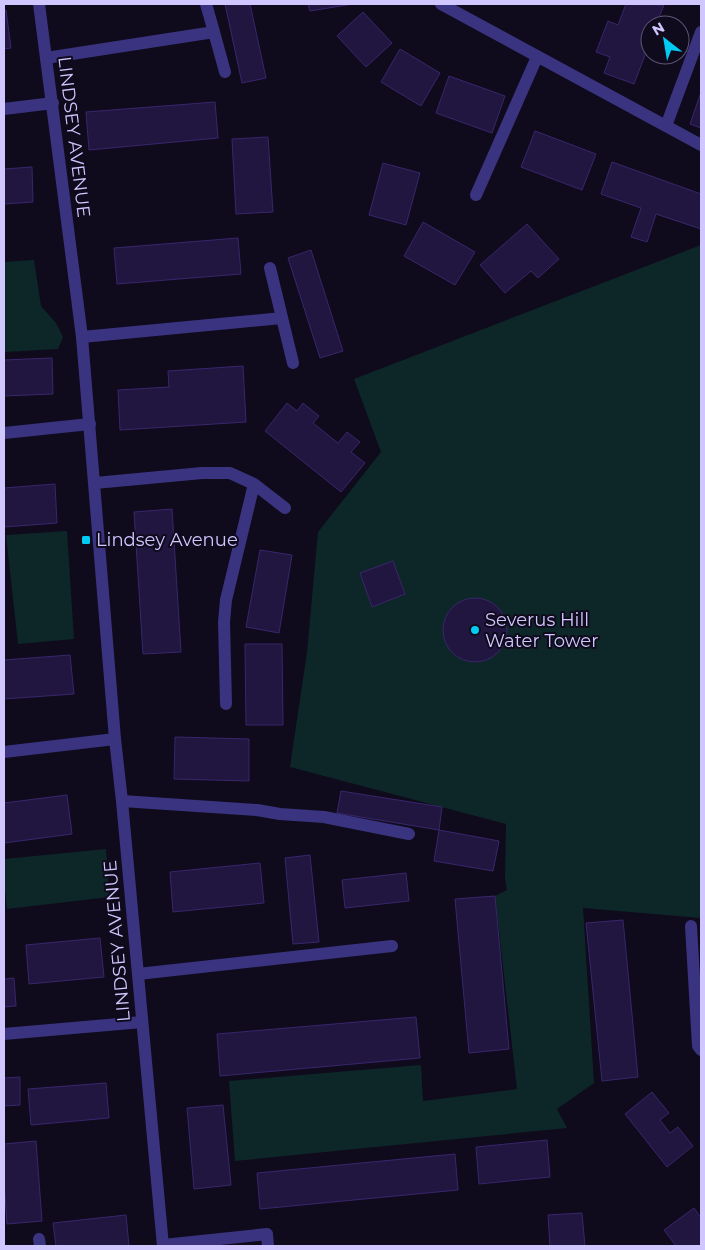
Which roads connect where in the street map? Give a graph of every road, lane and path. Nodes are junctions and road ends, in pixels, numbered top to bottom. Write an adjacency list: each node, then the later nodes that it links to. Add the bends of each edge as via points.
1 (39, 4): 7 (street, LINDSEY AVENUE)
2 (206, 4): 4 (street)
3 (440, 4): 6 (street)
4 (214, 32): 7 (street); 8 (street)
5 (701, 32): 11 (street)
6 (537, 57): 11 (street); 13 (street)
7 (46, 58): 9 (street, LINDSEY AVENUE)
8 (225, 72)
9 (53, 103): 10 (street); 16 (street, LINDSEY AVENUE)
10 (4, 109)
11 (666, 126): 12 (street)
12 (701, 145)
13 (476, 195)
14 (270, 268): 15 (street)
15 (282, 318): 16 (street); 17 (street)
16 (82, 338): 18 (street, LINDSEY AVENUE)
17 (293, 363)
18 (90, 424): 19 (street); 20 (street, LINDSEY AVENUE)
19 (4, 433)
20 (95, 483): 21 (street, via 230,473); 24 (street, LINDSEY AVENUE)
21 (254, 484): 22 (street); 23 (street, via 226,600)
22 (286, 508)
23 (226, 704)
24 (115, 739): 25 (street); 26 (street, LINDSEY AVENUE)
25 (4, 752)
26 (122, 801): 27 (street, via 324,817); 30 (street, LINDSEY AVENUE)
27 (408, 834)
28 (691, 926): 33 (street, via 698,1046)
29 (392, 946): 30 (street)
30 (138, 974): 31 (street, LINDSEY AVENUE)
31 (142, 1022): 32 (street); 34 (street, LINDSEY AVENUE)
32 (4, 1034)
33 (701, 1050)
34 (163, 1246): 35 (street, via 267,1234)
35 (268, 1246)

